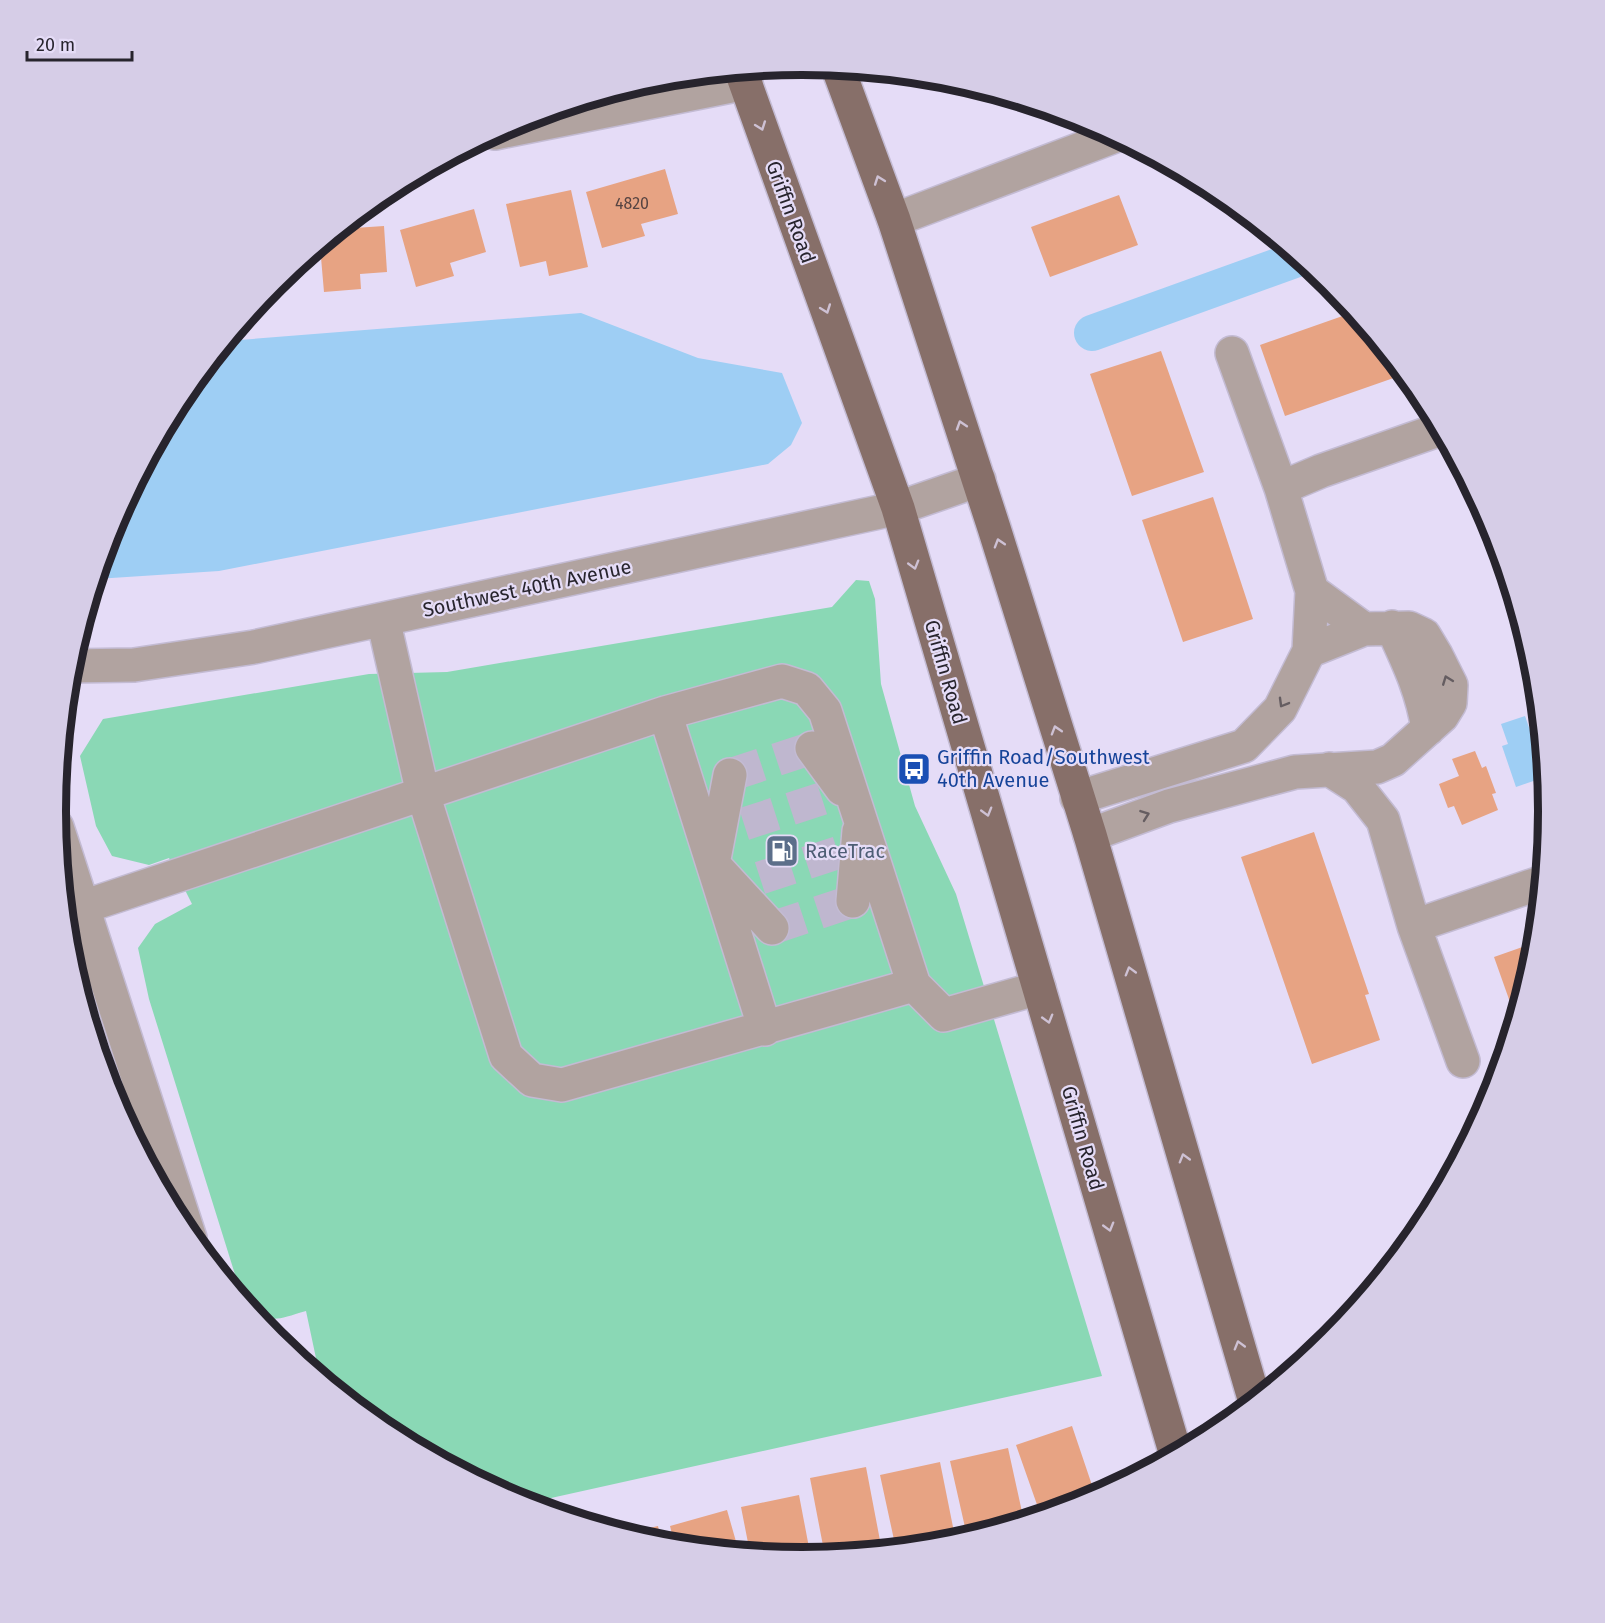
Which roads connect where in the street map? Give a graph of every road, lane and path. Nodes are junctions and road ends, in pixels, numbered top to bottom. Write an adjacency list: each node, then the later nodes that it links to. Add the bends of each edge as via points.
1 (743, 77): 11 (main road, Griffin Road, one-way to 11)
2 (841, 77): 6 (main road, one-way to 2)
3 (737, 78): 4 (street)
4 (546, 121)
5 (1105, 140): 6 (street)
6 (894, 220): 9 (main road, one-way to 6)
7 (1232, 352): 10 (street)
8 (1433, 432): 10 (street)
9 (979, 480): 11 (street, Southwest 40th Avenue); 24 (main road, one-way to 9)
10 (1281, 488): 12 (street)
11 (898, 508): 13 (street, Southwest 40th Avenue); 39 (main road, Griffin Road, one-way to 39)
12 (1312, 591): 14 (street); 15 (street)
13 (383, 619): 16 (street, Southwest 40th Avenue, via 254,647 134,665); 22 (street)
14 (1378, 628): 15 (street); 19 (street, via 1409,628 1424,634 1451,685 1450,703 1442,716)
15 (1309, 651): 24 (street, one-way to 24, via 1280,709 1244,746)
16 (81, 666)
17 (665, 714): 22 (street); 25 (street, via 782,681 807,689 825,711); 31 (street)
18 (812, 748): 25 (street)
19 (1393, 760): 20 (street, via 1377,767); 26 (street)
20 (1329, 769): 26 (street, via 1357,787); 28 (street, one-way to 20, via 1169,806 1295,772)
21 (730, 775): 31 (street)
22 (423, 794): 35 (street); 40 (street, via 506,1056 532,1080 562,1085)
23 (824, 798): 25 (street)
24 (1077, 798): 28 (main road)
25 (860, 814): 29 (street); 34 (street); 38 (street)
26 (1383, 820): 36 (street)
27 (744, 824): 31 (street)
28 (1090, 836): 43 (main road, one-way to 28)
29 (840, 852)
30 (68, 861): 35 (street)
31 (713, 864): 32 (street); 37 (street); 40 (street)
32 (760, 878)
33 (1535, 885): 36 (street)
34 (854, 901)
35 (83, 907): 42 (street)
36 (1414, 926): 41 (street)
37 (772, 928)
38 (914, 985): 39 (street, via 944,1015); 40 (street)
39 (1039, 988): 44 (main road, Griffin Road, one-way to 44)
40 (765, 1029)
41 (1463, 1061)
42 (178, 1202)
43 (1253, 1394)
44 (1174, 1447)

